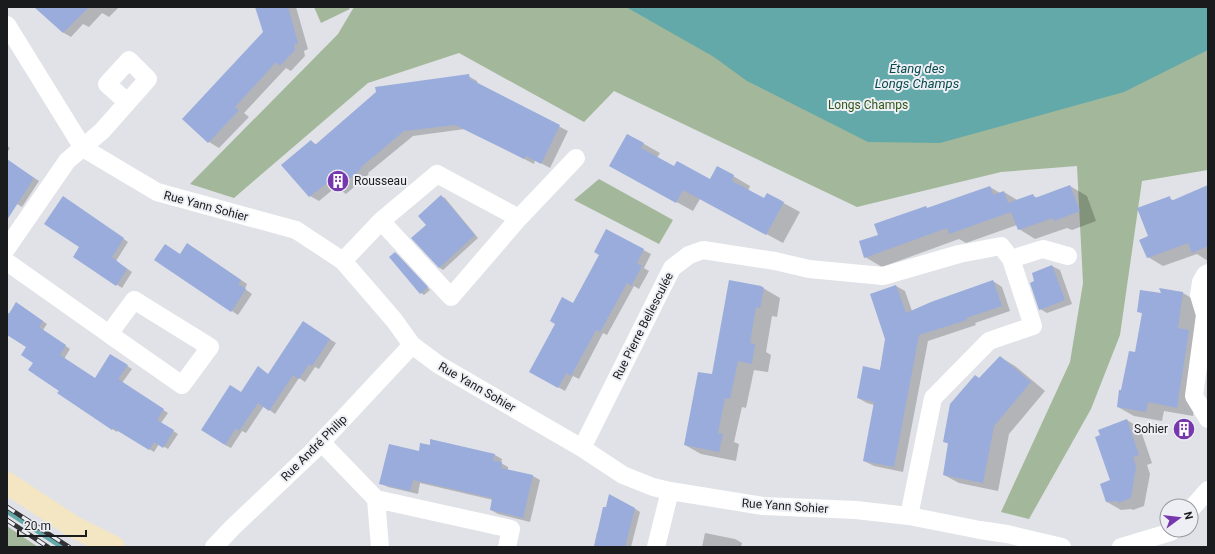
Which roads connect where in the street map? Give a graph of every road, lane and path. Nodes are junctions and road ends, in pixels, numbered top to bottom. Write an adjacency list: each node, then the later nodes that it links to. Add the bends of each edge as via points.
1 (7, 25): 3 (street, Rue Yann Sohier)
2 (127, 102): 3 (street)
3 (83, 148): 7 (street, via 67,161); 10 (street, Rue Yann Sohier, via 157,192 296,230)
4 (576, 158): 5 (street)
5 (519, 218): 6 (street, via 437,174); 6 (street, via 451,298)
6 (381, 221): 10 (street)
7 (7, 248)
8 (1068, 256): 9 (street, via 1043,249)
9 (1011, 259): 18 (street, Rue Pierre Bellesculée, via 1001,246 959,254 883,276 809,269 703,250 689,255 672,268); 24 (street, via 1033,326 989,341 932,398)
10 (343, 261): 15 (street, Rue Yann Sohier)
11 (7, 262): 14 (street)
12 (1208, 273): 13 (street, via 1201,282 1199,295)
13 (1206, 315): 16 (street, via 1194,396)
14 (108, 334): 14 (street, via 182,385 210,347 134,300)
15 (412, 345): 17 (street, Rue André Philip); 18 (street, Rue Yann Sohier, via 439,365)
16 (1208, 419)
17 (321, 442): 22 (street); 29 (street, Rue André Philip)
18 (582, 448): 21 (street, Rue Yann Sohier, via 623,475)
19 (7, 483): 25 (main road)
20 (1208, 490): 23 (street)
21 (670, 491): 24 (street, Rue Yann Sohier, via 763,506 856,510); 32 (street)
22 (376, 499): 30 (street); 31 (street, via 511,529)
23 (1199, 500)
24 (909, 516): 33 (street, Rue Yann Sohier)
25 (74, 527): 27 (main road); 28 (main road)
26 (1159, 536): 34 (street)
27 (96, 547)
28 (114, 547)
29 (214, 547)
30 (380, 547)
31 (507, 547)
32 (656, 547)
33 (1062, 547)
34 (1121, 547)

